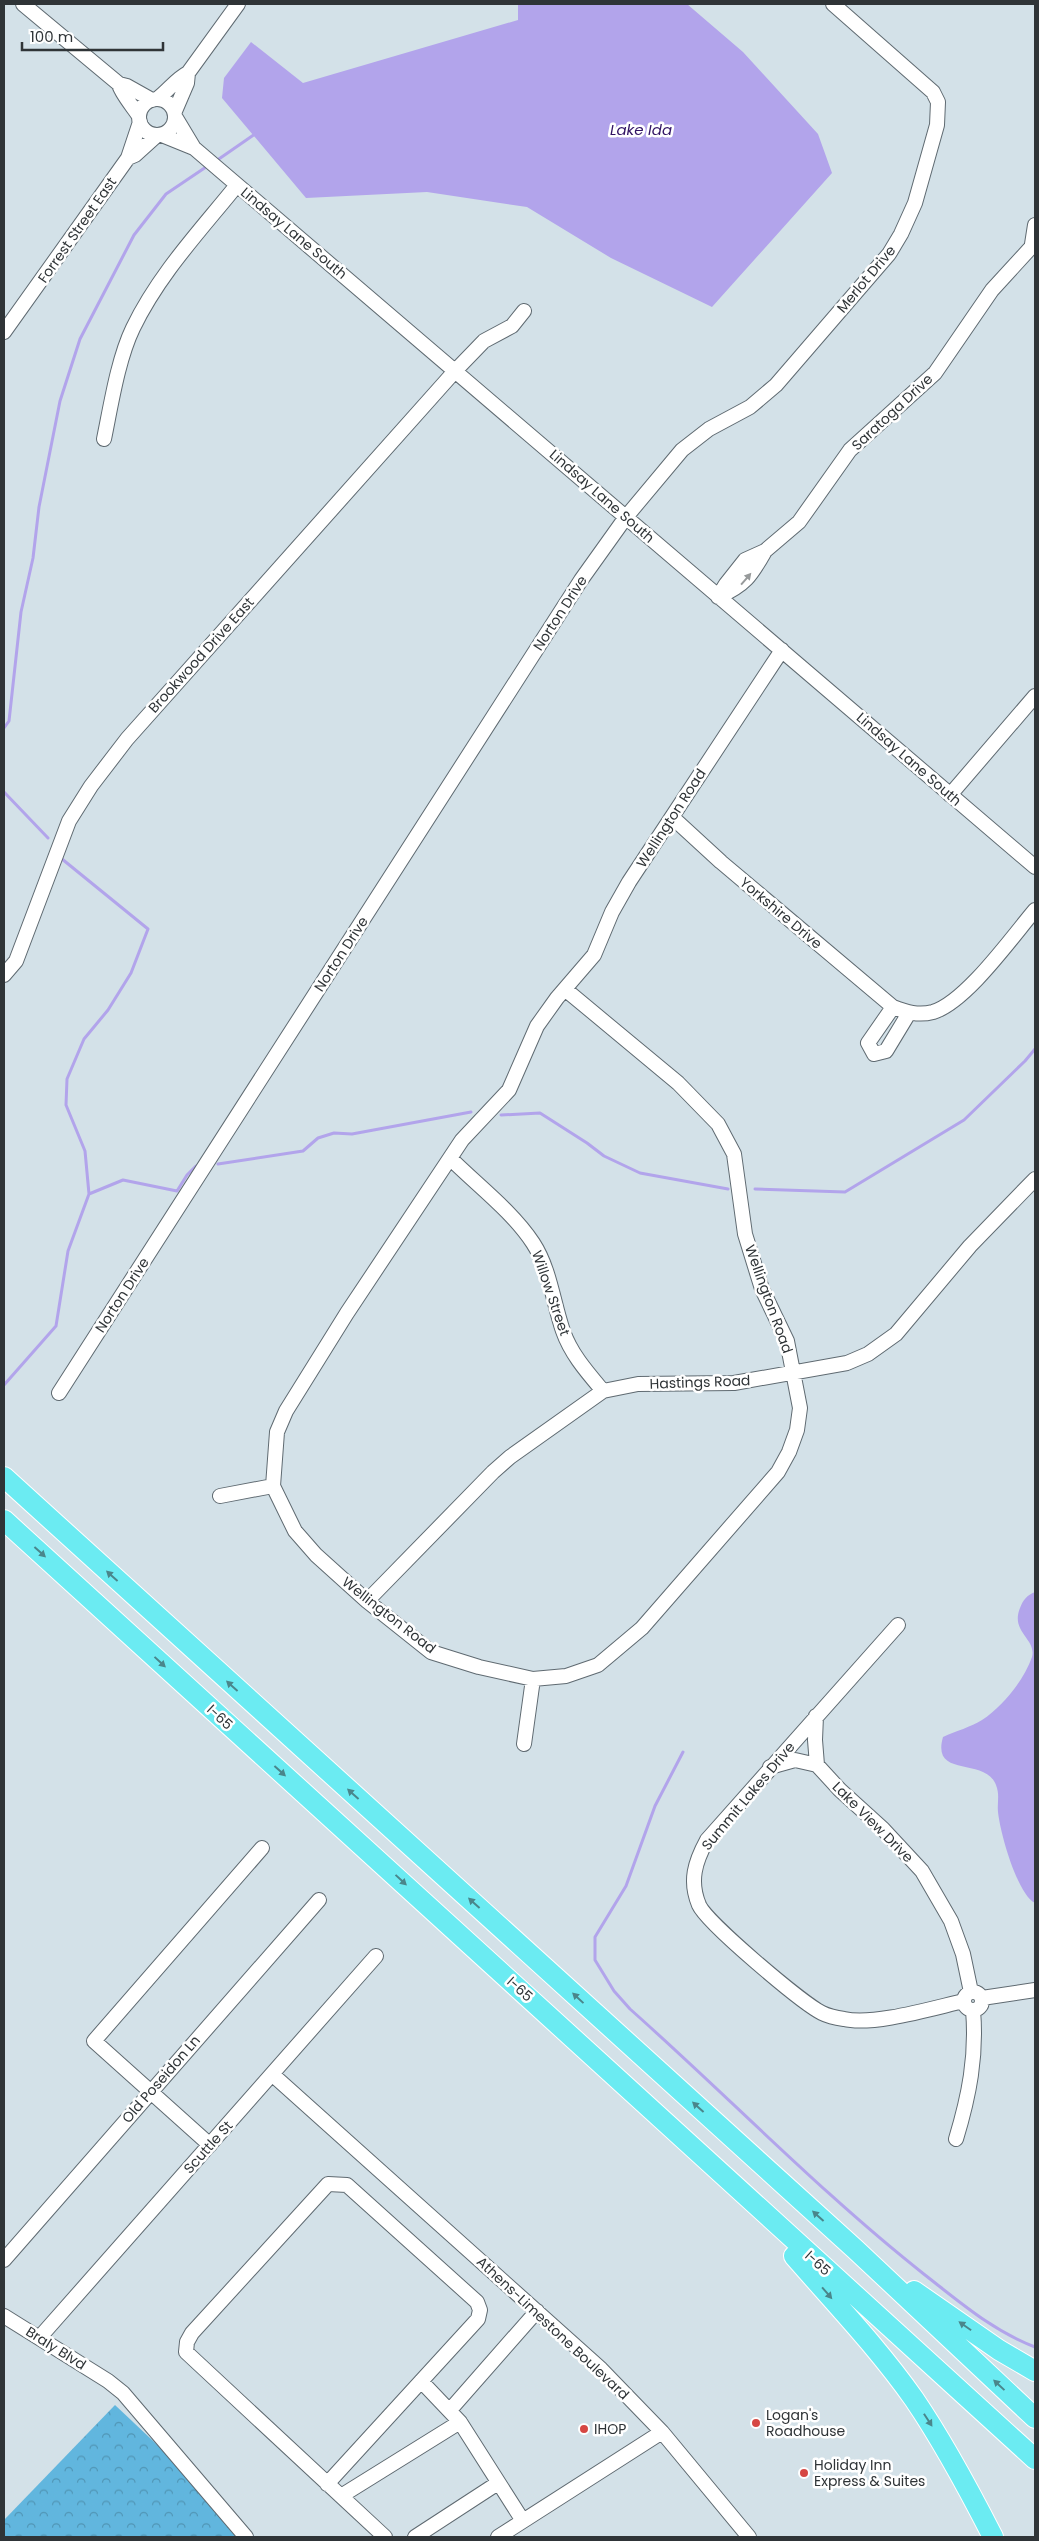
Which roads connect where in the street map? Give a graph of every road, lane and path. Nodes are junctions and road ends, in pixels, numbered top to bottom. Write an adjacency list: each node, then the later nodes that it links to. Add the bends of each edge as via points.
1 (23, 4): 5 (street)
2 (238, 4): 4 (street)
3 (833, 4): 19 (street, Merlot Drive, via 933,92 938,102 937,125 914,203 889,254 776,385 750,407 709,429 682,450)
4 (188, 73): 6 (street); 7 (street)
5 (119, 84): 6 (street); 8 (street)
6 (154, 99): 7 (street, via 167,102); 8 (street, via 143,106)
7 (175, 114): 9 (street, via 171,129); 10 (street)
8 (139, 119): 9 (street, via 146,132); 11 (street, Forrest Street East)
9 (159, 136): 10 (street, Lindsay Lane South); 11 (street)
10 (194, 148): 12 (street, Lindsay Lane South)
11 (128, 158): 16 (street, Forrest Street East)
12 (237, 186): 17 (street, Lindsay Lane South); 18 (street, via 159,280 132,329)
13 (1035, 225): 14 (street, Saratoga Drive)
14 (1034, 243): 20 (street, Saratoga Drive, via 992,290 935,373 850,450 799,522 765,551 745,560)
15 (524, 311): 17 (street, Brookwood Drive East, via 512,326 484,340)
16 (4, 332)
17 (455, 371): 19 (street, Lindsay Lane South); 27 (street, Brookwood Drive East, via 127,739 91,786 69,821 16,961)
18 (104, 439)
19 (626, 517): 20 (street, Lindsay Lane South); 35 (street, Norton Drive, via 581,580)
20 (718, 597): 21 (street, Lindsay Lane South)
21 (782, 650): 23 (street, Lindsay Lane South); 24 (street, Wellington Road)
22 (1035, 696): 23 (street)
23 (950, 795): 25 (street, Lindsay Lane South)
24 (672, 817): 28 (street, Wellington Road, via 612,912 594,955); 29 (street, Yorkshire Drive)
25 (1035, 867)
26 (1035, 910): 30 (street, Yorkshire Drive, via 954,1001 934,1011)
27 (4, 975)
28 (566, 990): 31 (street, Wellington Road, via 537,1026 508,1090 476,1122); 33 (street, Wellington Road, via 678,1083 718,1124 734,1154 745,1234 762,1289 787,1340)
29 (892, 1007): 30 (street, Yorkshire Drive); 30 (street, via 868,1043 874,1054 886,1050)
30 (909, 1014)
31 (450, 1158): 34 (street, Willow Street, via 534,1244 544,1266 563,1332 580,1364); 37 (street, Wellington Road, via 286,1411 277,1432)
32 (1035, 1179): 33 (street, Hastings Road, via 970,1246 888,1342 847,1363)
33 (794, 1373): 34 (street, Hastings Road, via 734,1383 638,1384); 42 (street, Wellington Road, via 800,1408 797,1430 778,1472 756,1498 642,1628 598,1665 566,1676)
34 (603, 1391): 40 (street, Hastings Road, via 493,1472)
35 (59, 1393)
36 (4, 1477): 57 (highway, one-way to 36)
37 (273, 1486): 38 (street); 40 (street, Wellington Road, via 295,1531 316,1555)
38 (220, 1496)
39 (4, 1520): 56 (highway, I-65, one-way to 56)
40 (367, 1601): 42 (street, Wellington Road, via 431,1652)
41 (898, 1625): 43 (street, Summit Lakes Drive)
42 (533, 1679): 44 (street)
43 (816, 1716): 45 (street); 46 (street, Summit Lakes Drive)
44 (524, 1744)
45 (817, 1764): 46 (street, via 795,1760); 51 (street, Lake View Drive, via 922,1871 951,1922 963,1954)
46 (770, 1767): 51 (street, Summit Lakes Drive, via 707,1840 696,1861 693,1884 700,1906 714,1925 775,1978 821,2012 836,2017 855,2021)
47 (262, 1848): 53 (street, via 94,2041)
48 (319, 1900): 53 (street, Old Poseidon Ln)
49 (376, 1956): 52 (street, Scuttle St)
50 (1035, 1990): 51 (street, Summit Lakes Drive)
51 (972, 2000): 54 (street, Lake View Drive, via 975,2034 973,2072)
52 (273, 2075): 55 (street, Scuttle St); 59 (street, Athens-Limestone Boulevard)
53 (150, 2091): 55 (street); 58 (street, Old Poseidon Ln)
54 (956, 2139)
55 (210, 2145): 61 (street, Scuttle St)
56 (738, 2190): 68 (highway, I-65); 78 (highway, one-way to 78, via 913,2398 947,2451)
57 (855, 2249): 62 (highway, one-way to 57, via 999,2350); 65 (highway, one-way to 57)
58 (4, 2260)
59 (537, 2311): 64 (street); 67 (street, Athens-Limestone Boulevard, via 602,2369)
60 (4, 2316): 61 (street, Braly Blvd)
61 (40, 2338): 73 (street, Braly Blvd, via 123,2393)
62 (1035, 2371)
63 (422, 2381): 64 (street); 70 (street); 70 (street, via 478,2319 480,2310 477,2302 347,2185 328,2184 192,2333 186,2352)
64 (450, 2410): 66 (street)
65 (1035, 2418)
66 (460, 2422): 69 (street); 71 (street)
67 (662, 2432): 72 (street); 77 (street, Athens-Limestone Boulevard)
68 (1035, 2460)
69 (498, 2483): 72 (street); 75 (street)
70 (327, 2484): 71 (street)
71 (341, 2496): 74 (street)
72 (524, 2521): 76 (street)
73 (246, 2537)
74 (385, 2537)
75 (415, 2537)
76 (498, 2537)
77 (749, 2537)
78 (993, 2537)

